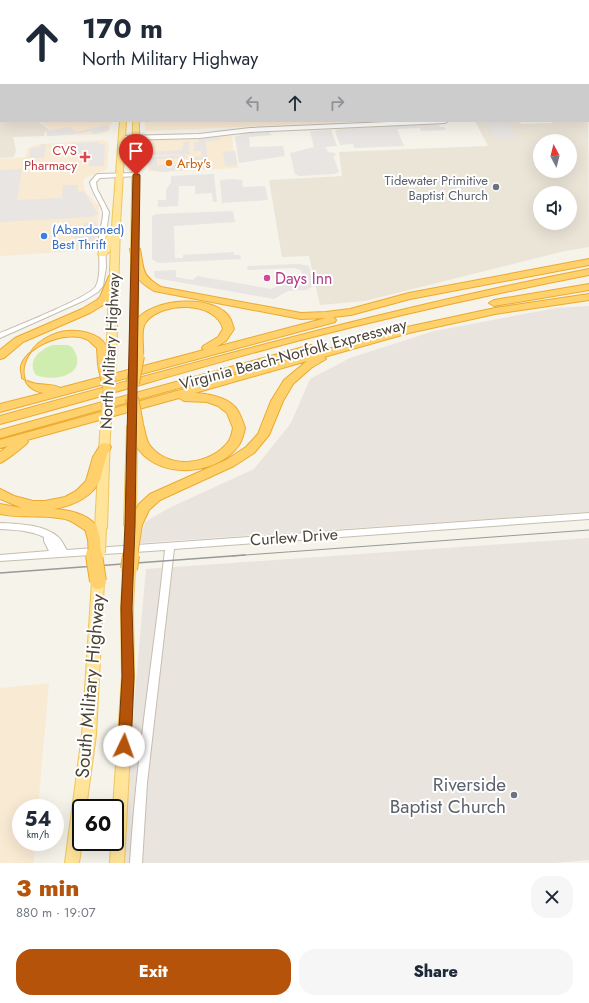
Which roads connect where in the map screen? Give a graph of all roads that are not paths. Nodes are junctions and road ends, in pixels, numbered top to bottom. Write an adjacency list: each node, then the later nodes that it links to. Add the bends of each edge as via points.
1 (123, 122): 4 (main road, North Military Highway)
2 (136, 122): 5 (main road, North Military Highway)
3 (425, 122): 5 (street, via 242,131 199,136)
4 (122, 137): 5 (street); 6 (main road, North Military Highway)
5 (136, 137): 7 (main road, North Military Highway)
6 (120, 175): 7 (street); 8 (main road, North Military Highway); 10 (street, via 98,176 93,182 106,212)
7 (136, 175): 9 (main road, North Military Highway)
8 (116, 225): 10 (main road, via 106,251); 13 (main road, North Military Highway)
9 (135, 249): 15 (highway, via 140,275 158,289 286,314 338,314 410,296); 20 (main road, North Military Highway)
10 (102, 254): 17 (street, via 102,281 96,291)
11 (589, 262): 15 (highway)
12 (589, 272): 29 (highway, Virginia Beach-Norfolk Expressway, via 402,311)
13 (114, 276): 19 (highway, via 105,298 94,307 24,338); 21 (main road, North Military Highway)
14 (589, 287): 32 (highway, Virginia Beach-Norfolk Expressway, via 523,297 418,319)
15 (449, 290): 22 (highway)
16 (589, 297): 18 (highway, via 487,312)
17 (0, 336)
18 (378, 338): 28 (highway); 39 (highway, via 322,358 297,374 284,389 263,435 250,450 230,463 155,497 144,507)
19 (0, 356)
20 (136, 357): 22 (highway, via 139,325 156,310 176,304 191,304 210,308 224,317 227,327 220,341); 24 (highway, bridge)
21 (107, 365): 23 (highway, via 104,352 98,344 82,336 64,334 48,336 28,344 18,351 11,364 13,375 22,383 43,389); 25 (highway, bridge)
22 (151, 367): 23 (highway)
23 (120, 376): 27 (highway)
24 (133, 383): 26 (main road, North Military Highway)
25 (109, 387): 34 (main road, North Military Highway, bridge)
26 (132, 398): 31 (highway, bridge)
27 (0, 408)
28 (116, 411): 30 (highway); 31 (highway, via 189,396 206,398 220,402 231,410 238,420 239,434 229,450 215,460 200,465 174,465 156,460 144,450)
29 (0, 420)
30 (74, 423): 33 (highway); 35 (highway, via 23,442)
31 (134, 425): 39 (main road, North Military Highway)
32 (0, 434)
33 (0, 444)
34 (105, 447): 36 (highway, via 90,486 68,500 49,505 31,505 13,501); 41 (main road, North Military Highway)
35 (0, 459)
36 (0, 493)
37 (0, 509): 41 (highway, via 19,514 58,513 77,518)
38 (589, 516): 42 (street, Curlew Drive)
39 (133, 525): 45 (highway, bridge)
40 (0, 526): 43 (street, via 40,531 48,536 48,541)
41 (96, 528): 46 (highway, bridge, via 94,552)
42 (170, 545): 43 (street, Curlew Drive); 49 (street, via 142,773)
43 (59, 553): 44 (street, Curlew Drive)
44 (0, 558)
45 (129, 569): 48 (main road, South Military Highway, via 128,677)
46 (98, 585): 47 (main road, South Military Highway, via 89,735)
47 (72, 863)
48 (117, 863)
49 (136, 863)

